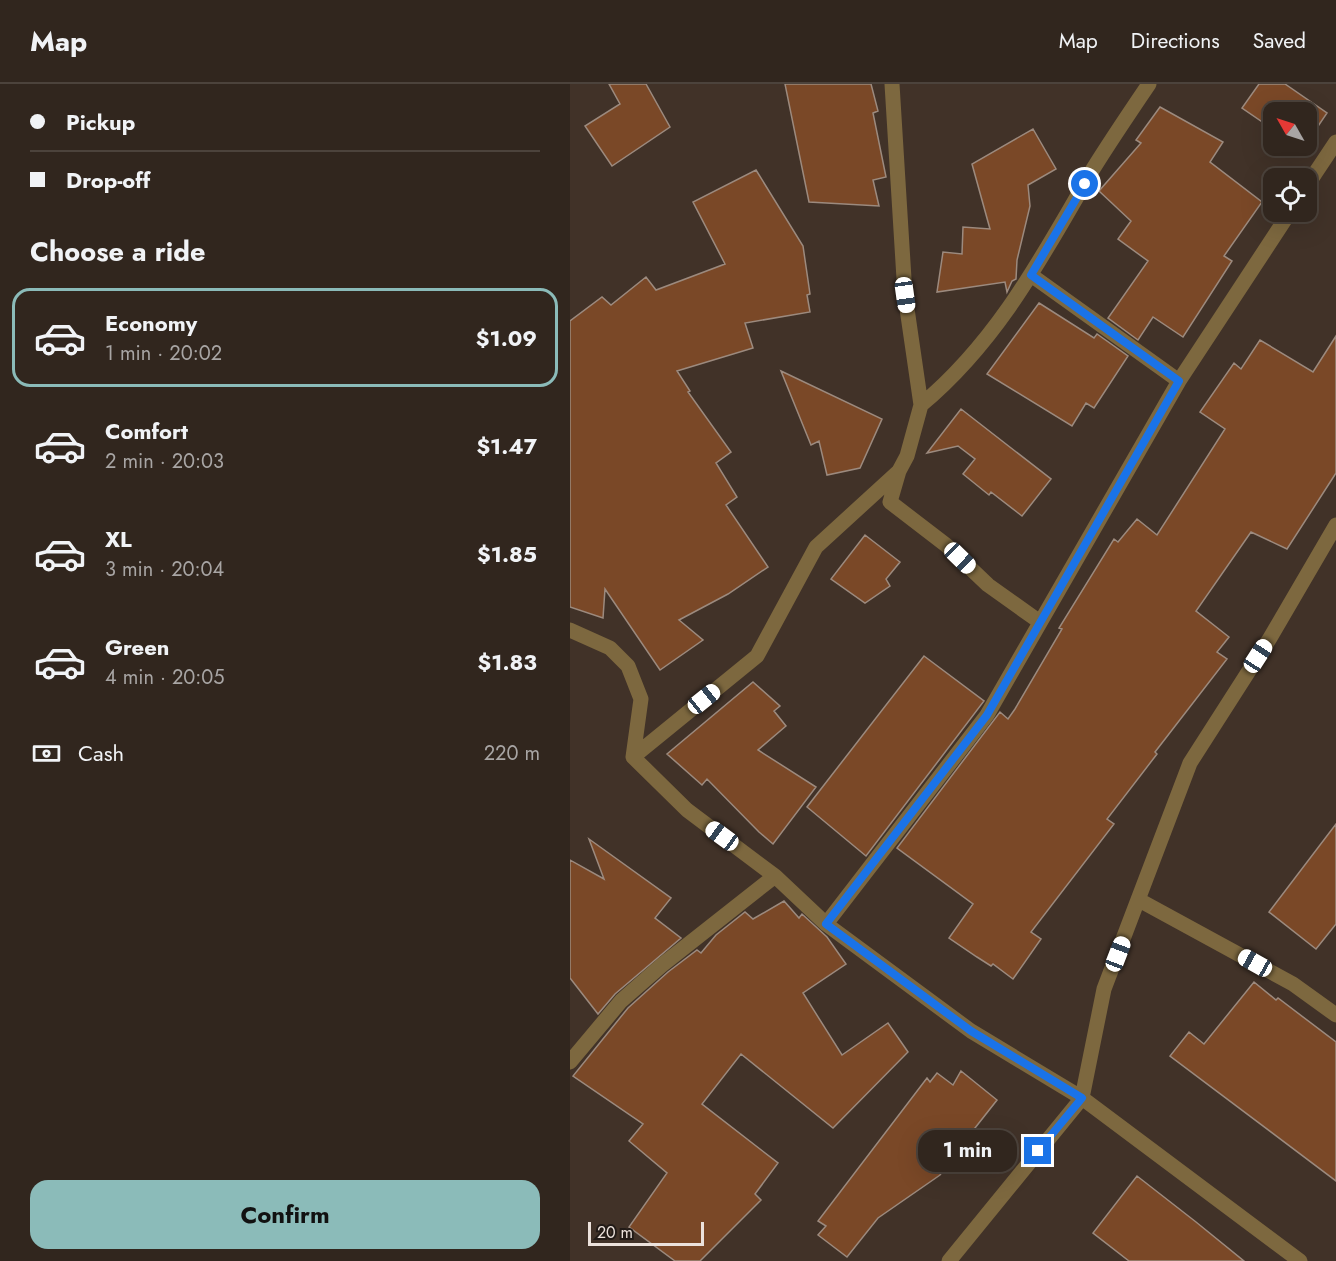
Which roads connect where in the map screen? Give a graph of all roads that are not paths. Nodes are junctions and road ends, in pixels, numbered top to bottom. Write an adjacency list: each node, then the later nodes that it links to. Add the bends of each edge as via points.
1 (892, 84): 8 (street, via 905,295)
2 (1149, 84): 6 (street, via 1095,165)
3 (1336, 142): 4 (street)
4 (1317, 170)
5 (1283, 222): 7 (street)
6 (1031, 275): 7 (street); 8 (street, via 989,336 942,388)
7 (1179, 381): 11 (street)
8 (921, 405): 9 (street)
9 (899, 471): 11 (street, via 890,502 946,545 988,585); 13 (street, via 816,547 757,656)
10 (1336, 525): 15 (street, via 1190,763)
11 (1040, 622): 16 (street, via 987,715)
12 (570, 630): 13 (street, via 610,648 628,666 641,699)
13 (633, 757): 14 (street, via 687,810)
14 (775, 876): 16 (street); 18 (street, via 621,1001)
15 (1139, 900): 17 (street, via 1293,984); 19 (street, via 1104,989)
16 (826, 924): 19 (street, via 971,1031)
17 (1336, 1015)
18 (570, 1062)
19 (1082, 1098): 20 (street); 21 (street)
20 (952, 1260)
21 (1300, 1261)

